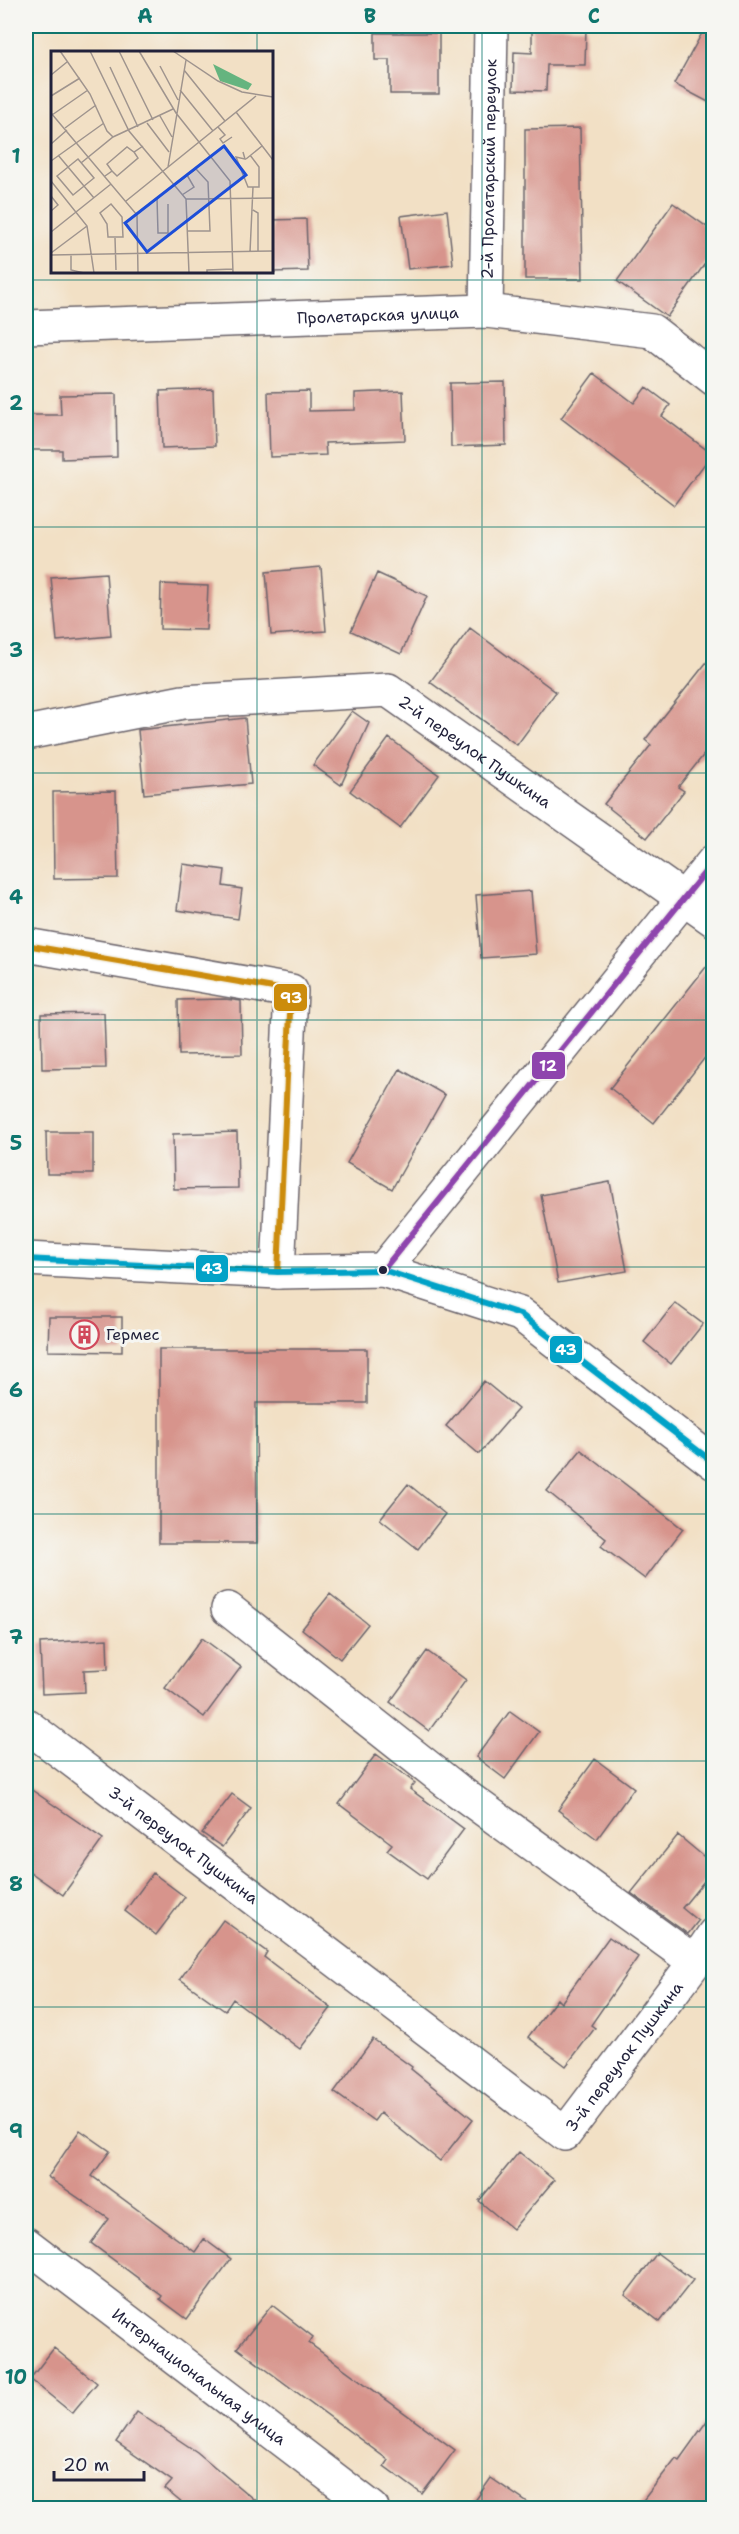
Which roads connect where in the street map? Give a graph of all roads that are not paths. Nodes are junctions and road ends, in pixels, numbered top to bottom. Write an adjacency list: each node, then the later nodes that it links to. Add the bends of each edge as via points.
1 (491, 26): 2 (street, 2-й Пролетарский переулок)
2 (486, 311): 3 (street, Пролетарская улица); 4 (street, Пролетарская улица, via 652,331)
3 (26, 327)
4 (714, 379)
5 (26, 733): 7 (street, 2-й переулок Пушкина, via 183,702 388,690)
6 (714, 861): 7 (street)
7 (685, 898): 8 (street, 2-й переулок Пушкина); 11 (street)
8 (714, 920)
9 (26, 945): 12 (street, via 291,991)
10 (26, 1259): 12 (street)
11 (383, 1269): 12 (street); 13 (street, via 520,1314)
12 (278, 1272)
13 (714, 1463)
14 (228, 1609): 17 (street, via 457,1790)
15 (26, 1725): 17 (street, 3-й переулок Пушкина, via 565,2134)
16 (714, 1934): 17 (street)
17 (695, 1962)
18 (26, 2244): 19 (street, Интернациональная улица)
19 (372, 2508)

